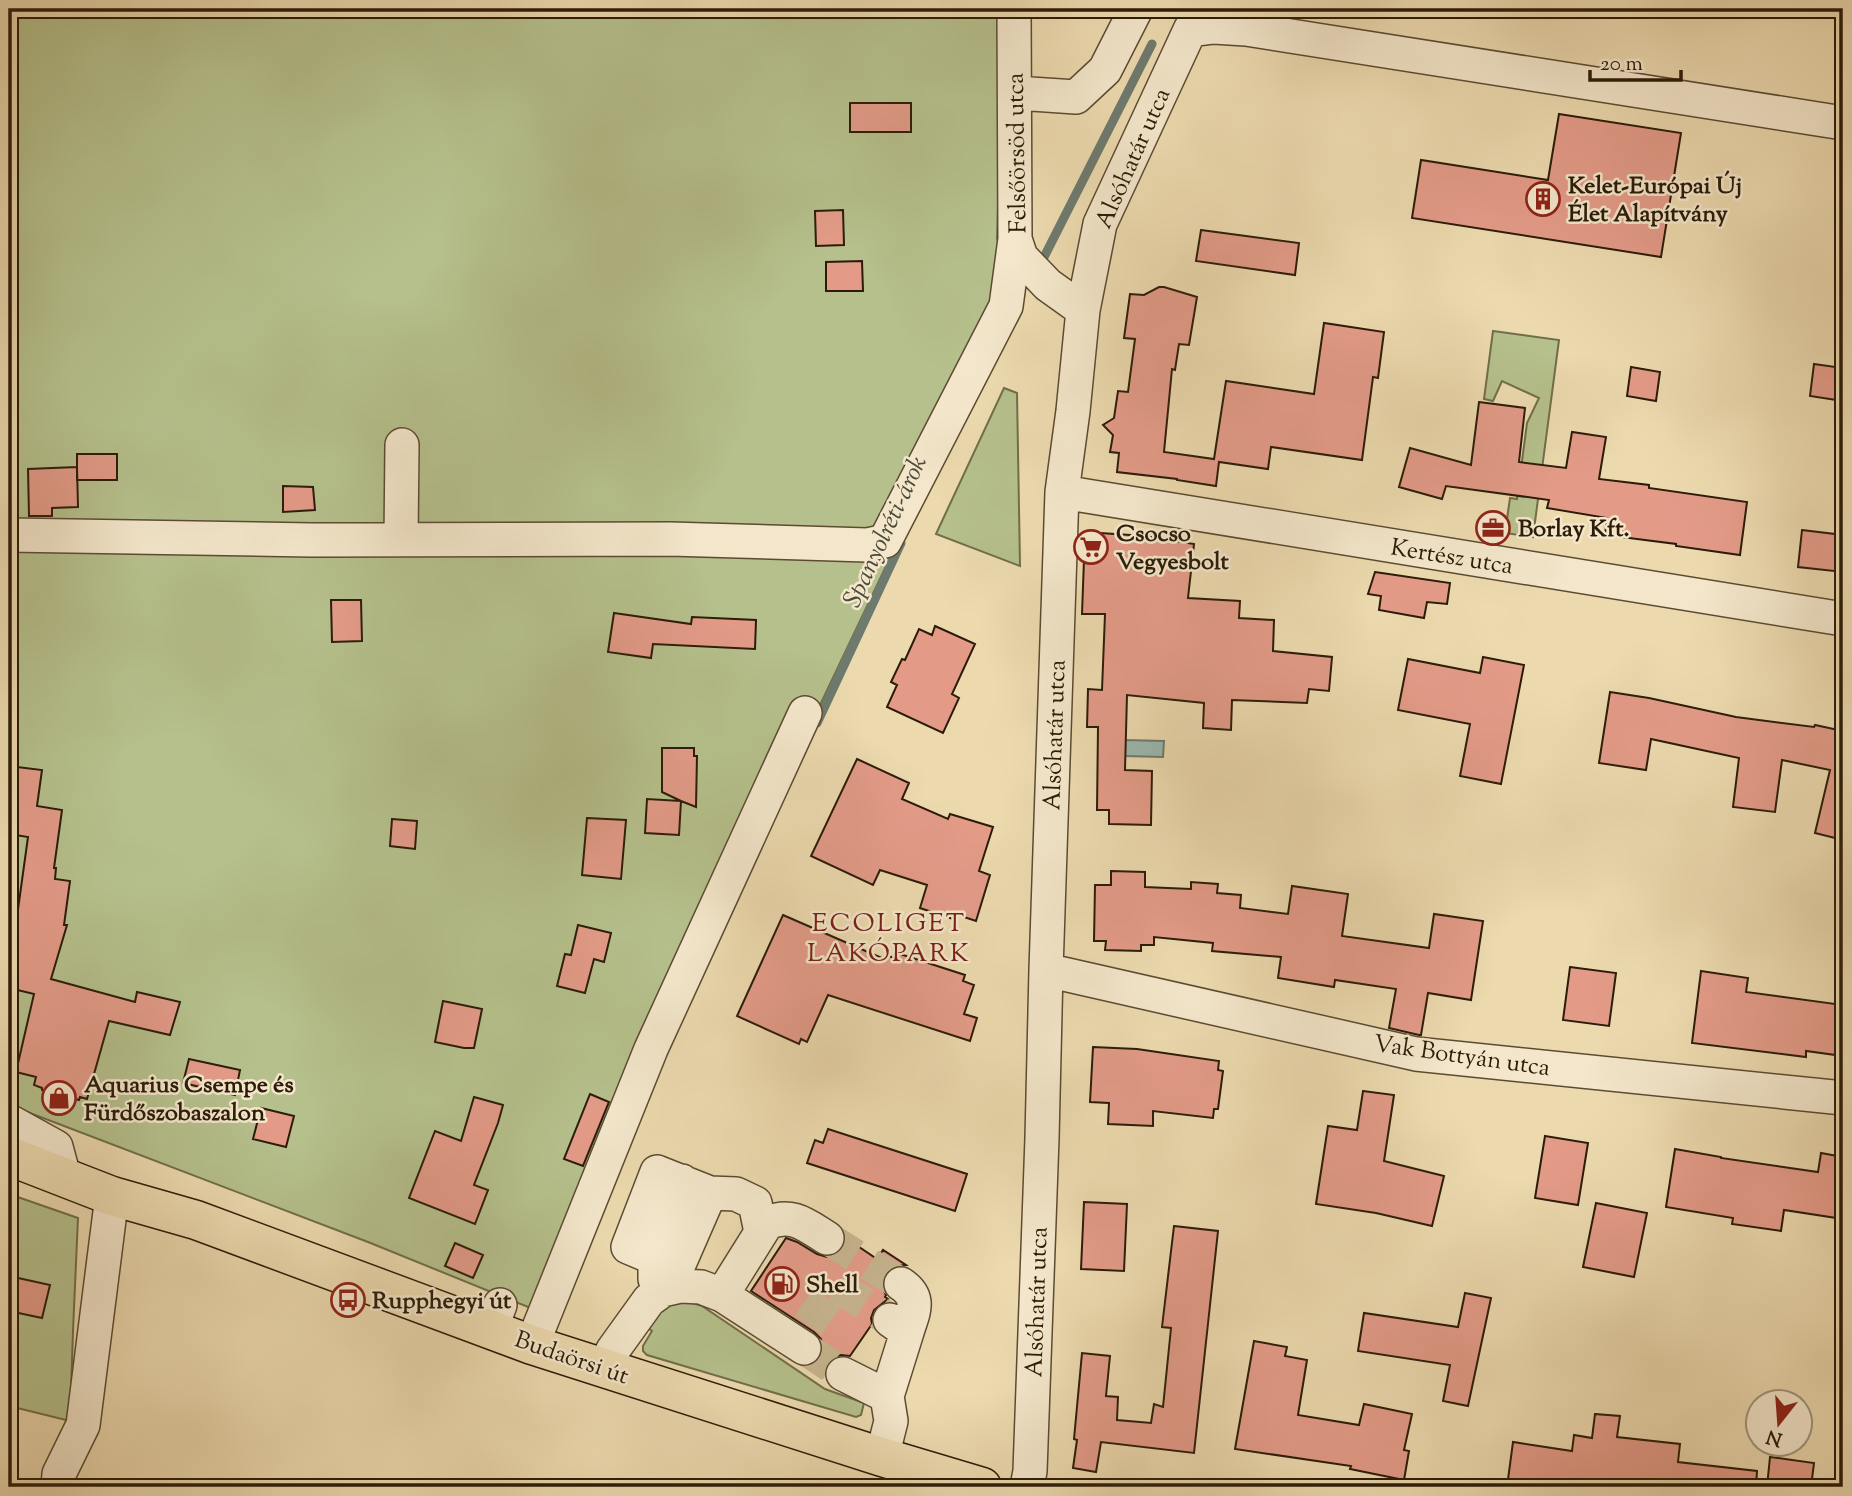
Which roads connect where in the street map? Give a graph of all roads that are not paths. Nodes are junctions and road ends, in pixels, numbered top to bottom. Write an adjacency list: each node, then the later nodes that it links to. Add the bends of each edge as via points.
1 (1014, 9): 4 (street, Felsőörsöd utca)
2 (1136, 9): 4 (street, via 1105,70 1076,97)
3 (1188, 23): 5 (street); 7 (street, Alsóhatár utca, via 1100,224)
4 (1015, 93): 6 (street, Felsőörsöd utca)
5 (1843, 123)
6 (1018, 248): 7 (street, Felsőörsöd utca, via 1048,285); 11 (street, via 1006,306 885,541 867,545 670,539)
7 (1083, 310): 9 (street, Alsóhatár utca)
8 (401, 445): 11 (street)
9 (1062, 492): 12 (street, Kertész utca); 14 (street, Alsóhatár utca)
10 (9, 535): 11 (street)
11 (401, 540)
12 (1843, 619)
13 (805, 713): 27 (street, via 650,1048)
14 (1046, 970): 15 (street, Vak Bottyán utca, via 1416,1054); 34 (street, Alsóhatár utca)
15 (1843, 1098)
16 (9, 1121): 18 (street, via 56,1147)
17 (9, 1156): 18 (main road, Budaörsi út)
18 (64, 1177): 20 (main road, Budaörsi út)
19 (696, 1187): 21 (street, via 736,1194 755,1203); 23 (street); 23 (street, via 657,1172 628,1247)
20 (111, 1196): 27 (main road, Budaörsi út, via 495,1317); 32 (street, via 83,1425 59,1474)
21 (761, 1233): 22 (street, via 766,1223 777,1218 793,1219); 25 (street)
22 (827, 1238)
23 (664, 1278): 25 (street); 28 (street)
24 (901, 1284): 30 (street, via 909,1289 915,1306 899,1326)
25 (722, 1295): 26 (street)
26 (802, 1339)
27 (532, 1345): 28 (main road, Budaörsi út)
28 (603, 1369): 31 (main road, Budaörsi út)
29 (843, 1374): 30 (street)
30 (887, 1396): 31 (street, via 891,1421)
31 (882, 1457): 33 (main road, Budaörsi út)
32 (58, 1487)
33 (982, 1487)
34 (1027, 1487)

